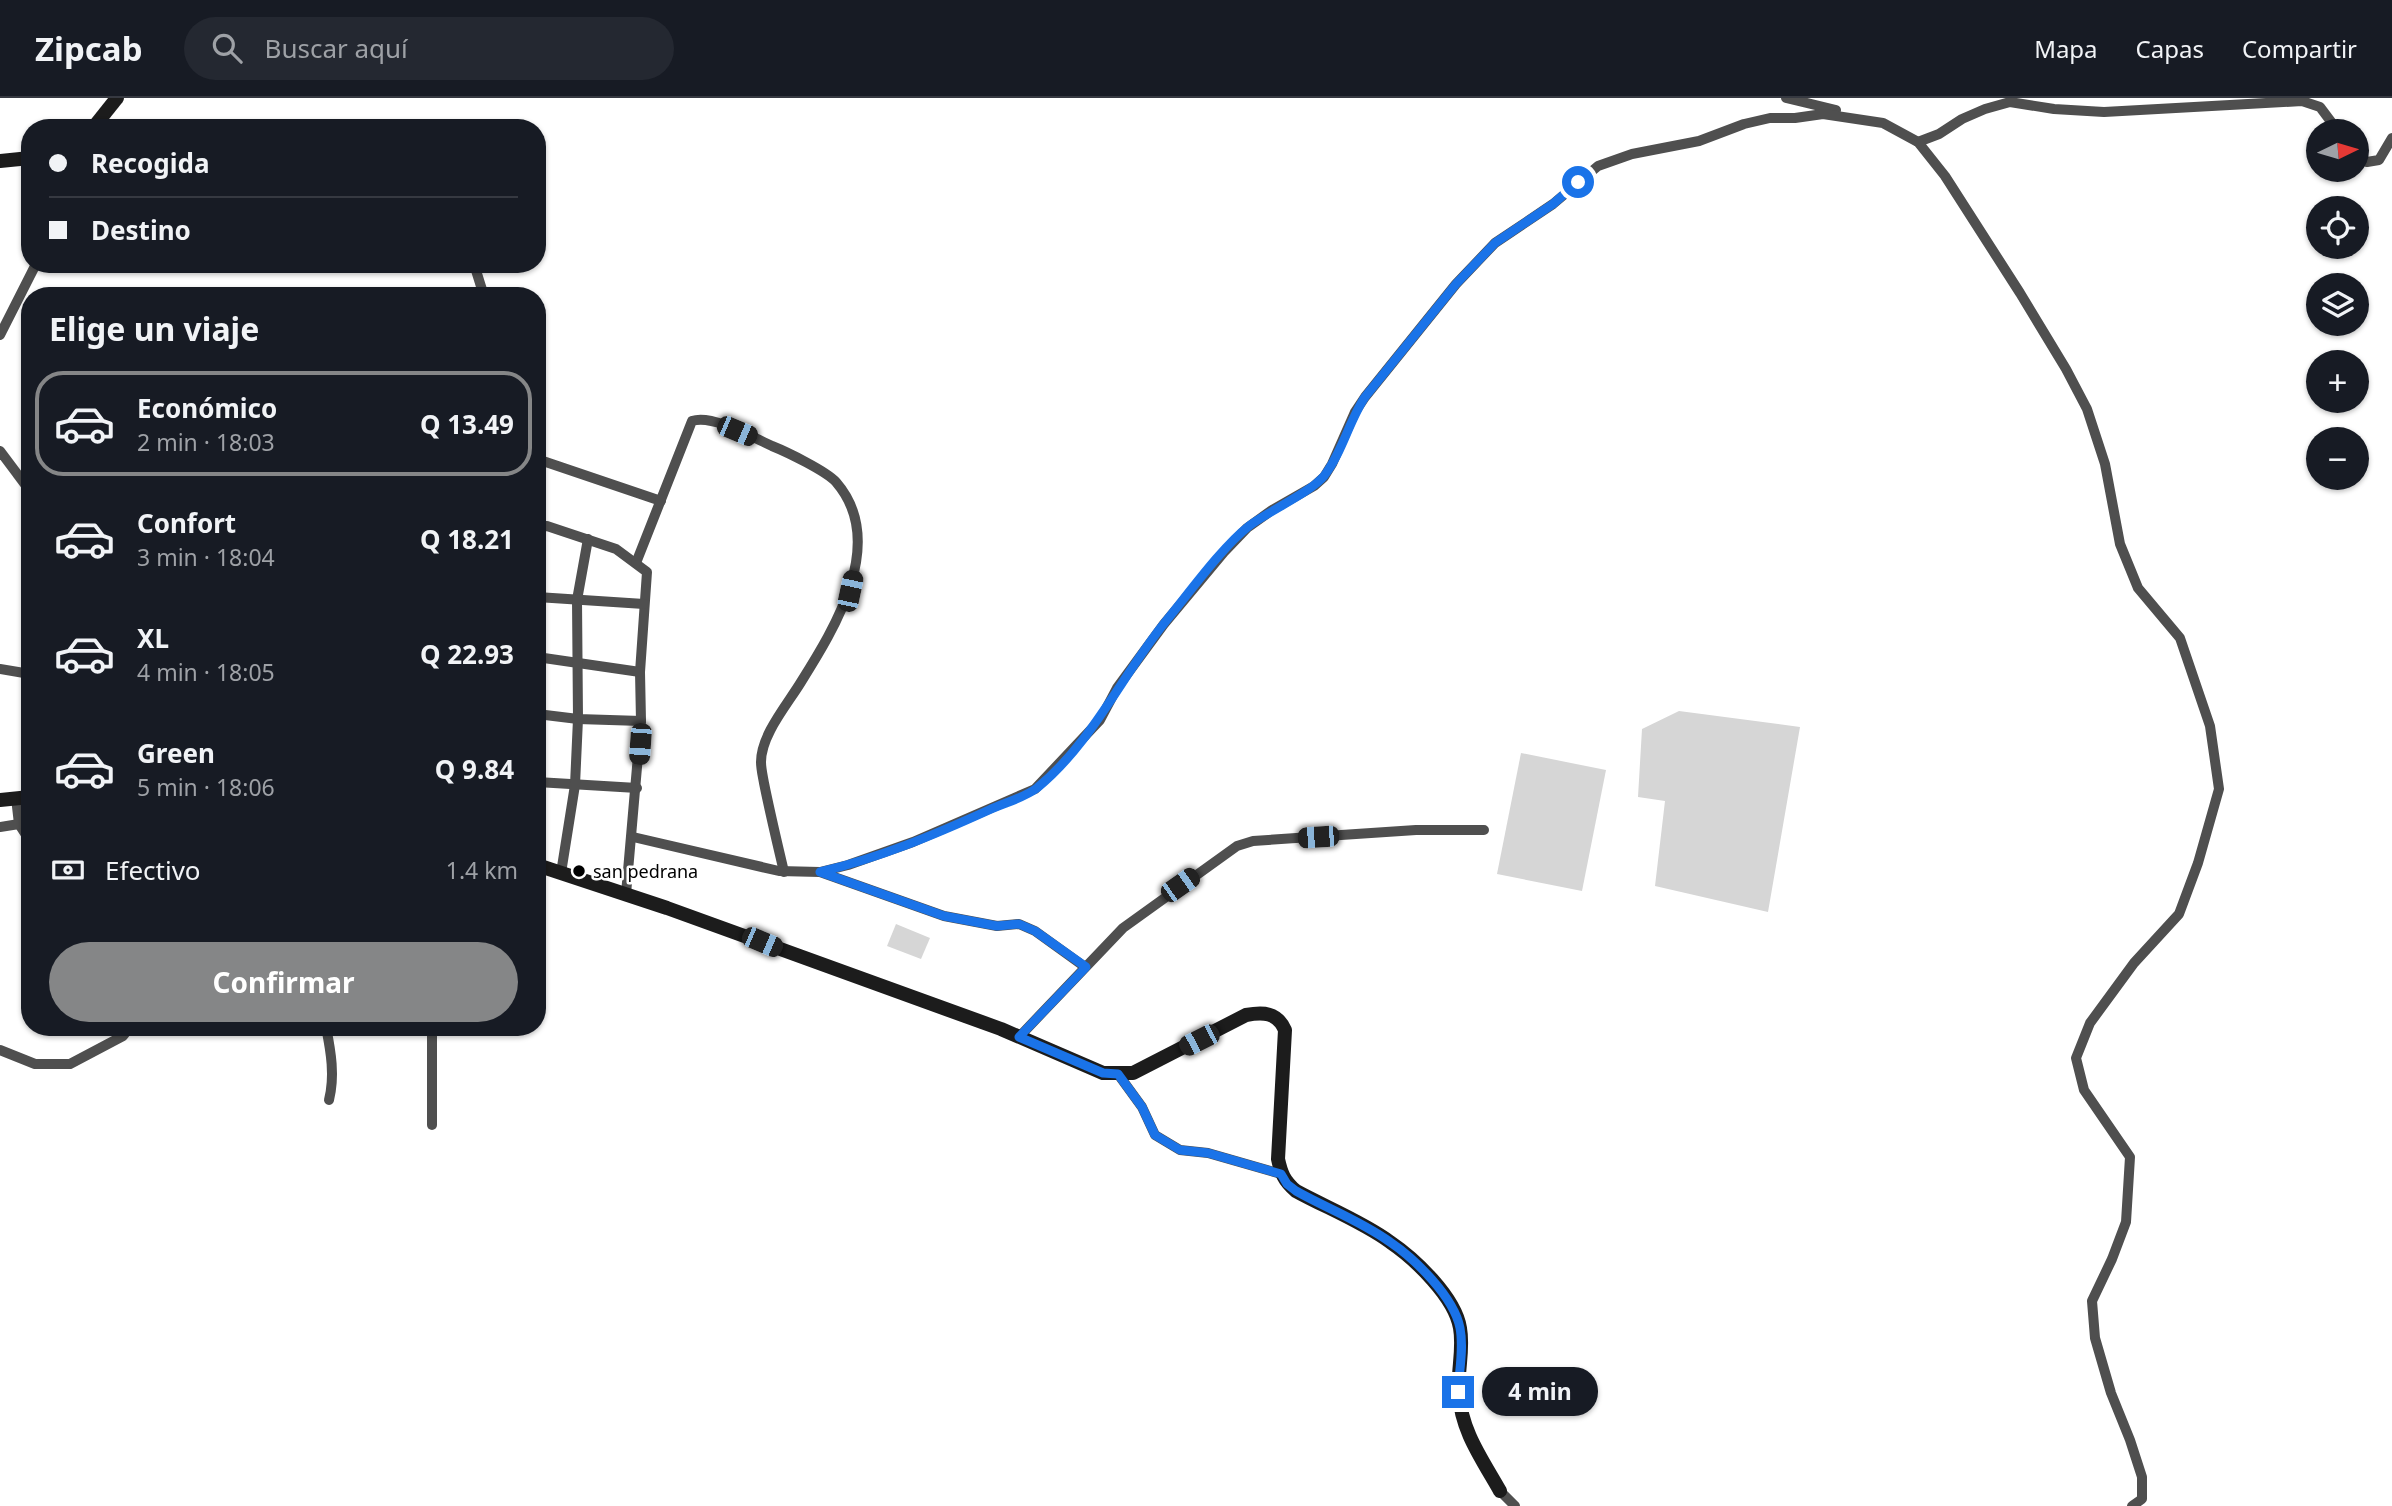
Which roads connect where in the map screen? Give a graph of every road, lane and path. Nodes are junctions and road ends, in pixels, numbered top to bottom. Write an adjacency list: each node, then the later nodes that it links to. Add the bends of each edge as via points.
1 (117, 98): 3 (street)
2 (1786, 98): 5 (street)
3 (100, 119)
4 (2329, 119): 7 (street, via 2320,107 2302,101 2104,112 2010,102 1962,119)
5 (1883, 123): 7 (street); 44 (street, via 1823,114 1770,118 1598,166 1495,243 1456,284 1365,397 1324,477 1247,528 1224,552 1164,624 1117,688 1100,720 1035,789 913,842)
6 (2392, 138): 10 (street, via 2379,160)
7 (1918, 142): 60 (street, via 1981,229 2087,409 2105,464 2120,544 2138,588 2180,638 2210,726 2219,789 2179,914 2134,963 2090,1023 2076,1058 2084,1090 2130,1157 2126,1222 2092,1301 2095,1338 2142,1477 2142,1499)
8 (21, 159): 9 (street)
9 (0, 161)
10 (2370, 162)
11 (21, 294): 12 (street)
12 (0, 335)
13 (0, 452): 15 (street)
14 (546, 462): 16 (street)
15 (21, 479)
16 (662, 501): 19 (street); 43 (street, via 692,421 700,418 785,451 834,480 848,499 857,530 857,561 850,591 773,723 761,761)
17 (546, 526): 18 (street)
18 (588, 539): 19 (street, via 617,549); 21 (street)
19 (636, 564): 22 (street, via 647,572)
20 (546, 598): 21 (street)
21 (577, 600): 22 (street); 24 (street)
22 (644, 604): 27 (street)
23 (546, 658): 24 (street)
24 (579, 663): 27 (street); 29 (street)
25 (0, 669): 26 (street)
26 (21, 672)
27 (640, 672): 30 (street)
28 (546, 715): 29 (street)
29 (578, 719): 30 (street); 32 (street)
30 (641, 721): 33 (street)
31 (546, 783): 32 (street)
32 (575, 785): 33 (street); 45 (street)
33 (637, 788): 41 (street)
34 (21, 798): 35 (street)
35 (0, 800)
36 (21, 811): 37 (street)
37 (19, 824): 38 (street); 39 (street)
38 (0, 827)
39 (21, 827)
40 (1484, 830): 47 (street, via 1416,830 1252,841 1237,846 1138,915)
41 (633, 836): 43 (street); 46 (street)
42 (546, 868): 45 (street)
43 (784, 872): 44 (street)
44 (820, 872): 47 (street, via 944,916 997,926 1019,924)
45 (561, 873): 46 (street)
46 (626, 894): 51 (street)
47 (1086, 967): 51 (street)
48 (123, 1036): 52 (street, via 70,1064 35,1063)
49 (328, 1036): 54 (street, via 333,1085)
50 (432, 1036): 55 (street)
51 (1019, 1037): 53 (street, via 1103,1073)
52 (0, 1050)
53 (1118, 1074): 56 (street, via 1155,1135 1180,1150 1208,1153); 56 (street, via 1133,1073 1246,1015 1259,1013 1281,1020 1285,1030)
54 (329, 1100)
55 (432, 1125)
56 (1281, 1174): 57 (street, via 1296,1191 1390,1241 1443,1292 1460,1327 1461,1415 1468,1437)
57 (1500, 1491): 58 (street); 59 (street)
58 (1503, 1506)
59 (1515, 1506)
60 (2132, 1506)

